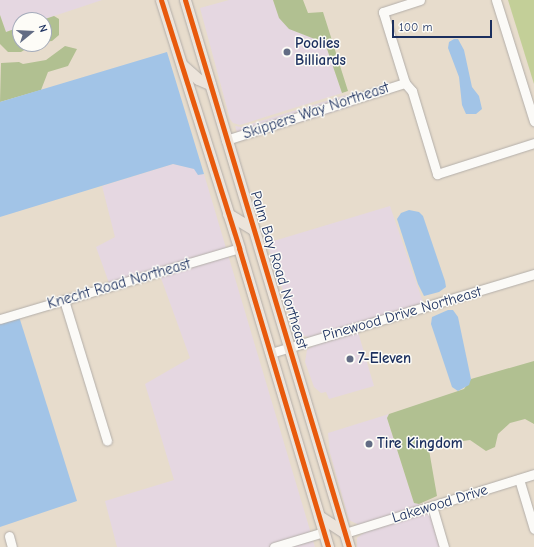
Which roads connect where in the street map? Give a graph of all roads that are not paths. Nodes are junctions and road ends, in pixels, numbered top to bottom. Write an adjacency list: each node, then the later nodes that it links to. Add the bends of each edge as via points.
1 (160, 0): 5 (main road)
2 (185, 0): 7 (main road, Palm Bay Road Northeast)
3 (420, 0): 6 (street, Skippers Way Northeast, via 383,12)
4 (496, 0): 8 (street)
5 (181, 64): 7 (main road, via 198,79); 11 (main road)
6 (405, 83): 9 (street, Skippers Way Northeast); 10 (street, Skippers Way Northeast, via 412,91 437,174)
7 (210, 84): 9 (main road, Palm Bay Road Northeast)
8 (534, 121)
9 (226, 140): 12 (main road, Palm Bay Road Northeast)
10 (534, 143)
11 (228, 214): 12 (main road); 13 (main road)
12 (254, 229): 17 (main road, Palm Bay Road Northeast)
13 (239, 248): 15 (street, Knecht Road Northeast); 18 (main road)
14 (534, 274): 17 (street, Pinewood Drive Northeast)
15 (64, 300): 16 (street, Knecht Road Northeast); 19 (street)
16 (0, 320)
17 (289, 347): 18 (street, Pinewood Drive Northeast); 26 (main road, Palm Bay Road Northeast)
18 (271, 353): 23 (main road)
19 (107, 441)
20 (534, 474): 21 (street, Lakewood Drive)
21 (518, 479): 22 (street, Lakewood Drive); 24 (street)
22 (432, 506): 26 (street, Lakewood Drive); 32 (street)
23 (319, 516): 25 (main road); 26 (main road)
24 (534, 529)
25 (324, 532): 28 (main road, via 338,536); 30 (street); 31 (main road)
26 (345, 533): 28 (main road, Palm Bay Road Northeast)
27 (9, 536): 29 (street)
28 (349, 546)
29 (12, 547)
30 (274, 547)
31 (328, 547)
32 (444, 547)

